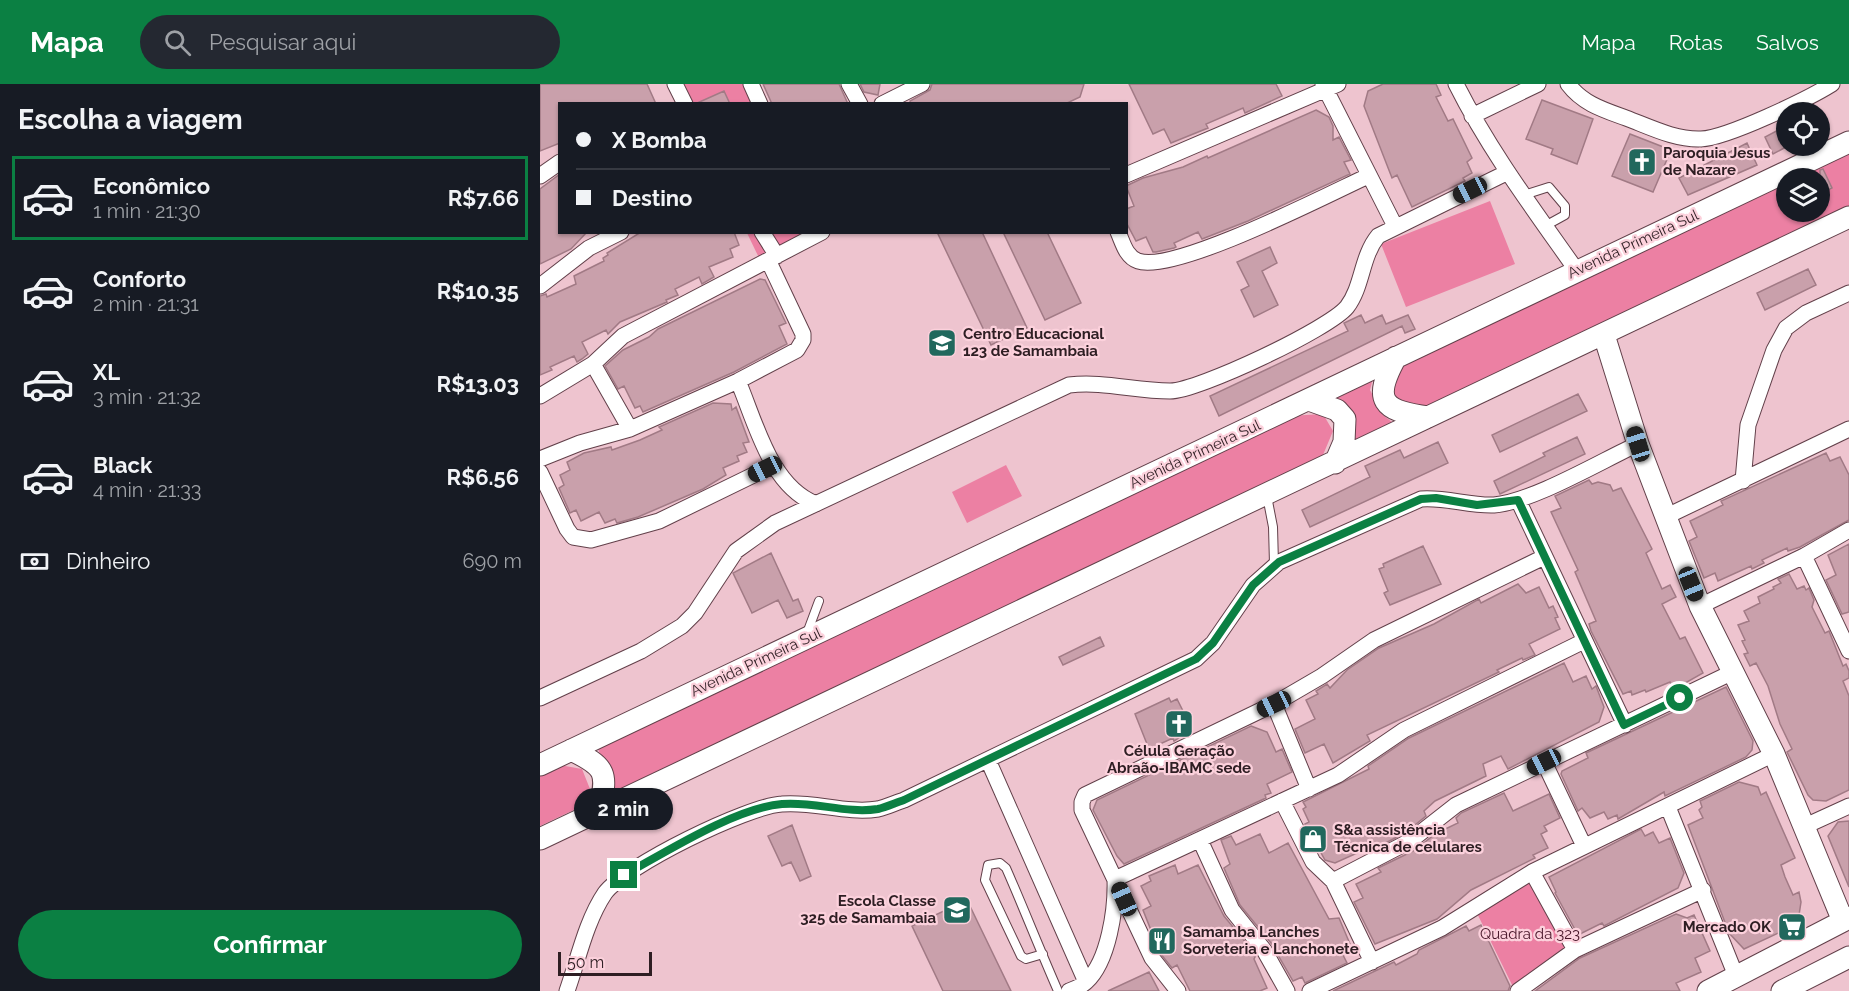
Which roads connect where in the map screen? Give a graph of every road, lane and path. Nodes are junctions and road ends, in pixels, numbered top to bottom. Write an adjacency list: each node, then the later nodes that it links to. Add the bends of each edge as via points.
1 (675, 84): 11 (street)
2 (751, 84): 12 (street)
3 (849, 84): 13 (street)
4 (922, 84): 14 (street)
5 (1456, 84): 15 (street)
6 (1538, 84): 15 (street)
7 (1568, 84): 10 (street, via 1581,99 1597,107 1668,134 1703,139 1720,135)
8 (1832, 84): 10 (street)
9 (1329, 86): 19 (street); 21 (street)
10 (1808, 90)
11 (683, 102)
12 (759, 102)
13 (859, 102)
14 (886, 102)
15 (1472, 116): 18 (street)
16 (1849, 142): 31 (street, Avenida Primeira Sul)
17 (558, 163): 20 (street)
18 (1508, 172): 22 (street); 24 (street)
19 (1128, 174)
20 (540, 176)
21 (1368, 176): 24 (street); 29 (street, via 1217,246 1159,261 1140,262 1132,258)
22 (1524, 195): 25 (street); 25 (lane, via 1549,187 1565,206 1565,215)
23 (1849, 217): 34 (street)
24 (1395, 226): 51 (street, via 1378,236 1371,246 1357,291 1339,316 1258,358 1186,389 1169,391 1092,382 1069,385)
25 (1545, 226): 31 (street)
26 (617, 234): 32 (street, via 583,252)
27 (763, 234): 30 (street)
28 (820, 234): 30 (street)
29 (1119, 234)
30 (773, 259): 36 (street, via 622,336); 37 (street, via 803,340 797,350)
31 (1577, 271): 35 (street, Avenida Primeira Sul)
32 (540, 286)
33 (1849, 292): 48 (street, via 1806,313 1786,328 1774,350 1748,425)
34 (1604, 335): 40 (street); 43 (street)
35 (1396, 357): 39 (street, Avenida Primeira Sul); 40 (street, via 1386,376 1384,400 1400,413)
36 (593, 364): 38 (street); 41 (street)
37 (738, 381): 41 (street); 46 (street)
38 (540, 396)
39 (1309, 400): 45 (street, via 1337,410 1345,419 1344,442); 60 (street, Avenida Primeira Sul)
40 (1428, 417): 45 (street)
41 (630, 429): 44 (street, via 566,447)
42 (1848, 431): 48 (street)
43 (1638, 444): 50 (street); 52 (street)
44 (540, 459)
45 (1335, 463): 49 (street)
46 (774, 465): 47 (street, via 675,515 591,540 573,537); 51 (street, via 800,498)
47 (540, 472)
48 (1743, 481): 52 (street)
49 (1266, 495): 56 (lane, via 1274,527); 76 (street)
50 (1518, 500): 55 (street); 56 (street, via 1477,505 1421,499)
51 (816, 504): 64 (street, via 775,523 736,551 682,626 641,651)
52 (1665, 517): 58 (street)
53 (1849, 530): 54 (street)
54 (1804, 556): 58 (street); 59 (street)
55 (1544, 557): 61 (street); 65 (street, via 1374,640)
56 (1274, 566): 69 (street, via 1253,585 1213,643 1196,659)
57 (819, 601): 60 (lane)
58 (1700, 606): 63 (street)
59 (1844, 632): 62 (street)
60 (806, 638): 67 (street, Avenida Primeira Sul)
61 (1584, 640): 66 (street); 72 (street, via 1404,730)
62 (1849, 651)
63 (1735, 671): 66 (street); 68 (street)
64 (540, 698)
65 (1274, 704): 72 (street); 82 (street, via 1086,795 1082,810)
66 (1624, 725): 70 (street)
67 (571, 750): 71 (street, Avenida Primeira Sul); 76 (street, via 593,760 603,771 605,786)
68 (1774, 754): 75 (street); 77 (street)
69 (988, 760): 91 (street); 92 (street, via 879,809 804,804 763,807 624,875 598,904)
70 (1544, 762): 80 (street); 83 (street, via 1456,806 1410,841)
71 (540, 765)
72 (1309, 789): 73 (street)
73 (1282, 801): 79 (street); 83 (street, via 1313,862)
74 (1849, 806): 77 (street)
75 (1668, 807): 80 (street); 84 (street)
76 (599, 811): 78 (street)
77 (1803, 827): 85 (street)
78 (540, 839)
79 (1200, 840): 82 (street); 95 (street, via 1232,910 1264,950)
80 (1584, 846): 81 (street)
81 (1532, 872): 86 (street); 89 (street, via 1442,928)
82 (1115, 879): 91 (street, via 1114,920 1098,963); 94 (street, via 1152,958)
83 (1333, 881): 89 (street)
84 (1703, 890): 86 (street); 90 (street)
85 (1846, 920): 90 (street)
86 (1575, 950): 97 (street)
87 (1043, 954): 87 (lane, via 1006,868 1000,863 988,865 985,880 1021,956 1031,959); 93 (lane)
88 (1849, 957): 98 (street)
89 (1372, 962): 96 (street)
90 (1720, 986)
91 (1079, 987)
92 (567, 991)
93 (1058, 991)
94 (1178, 991)
95 (1287, 991)
96 (1310, 991)
97 (1518, 991)
98 (1782, 991)

